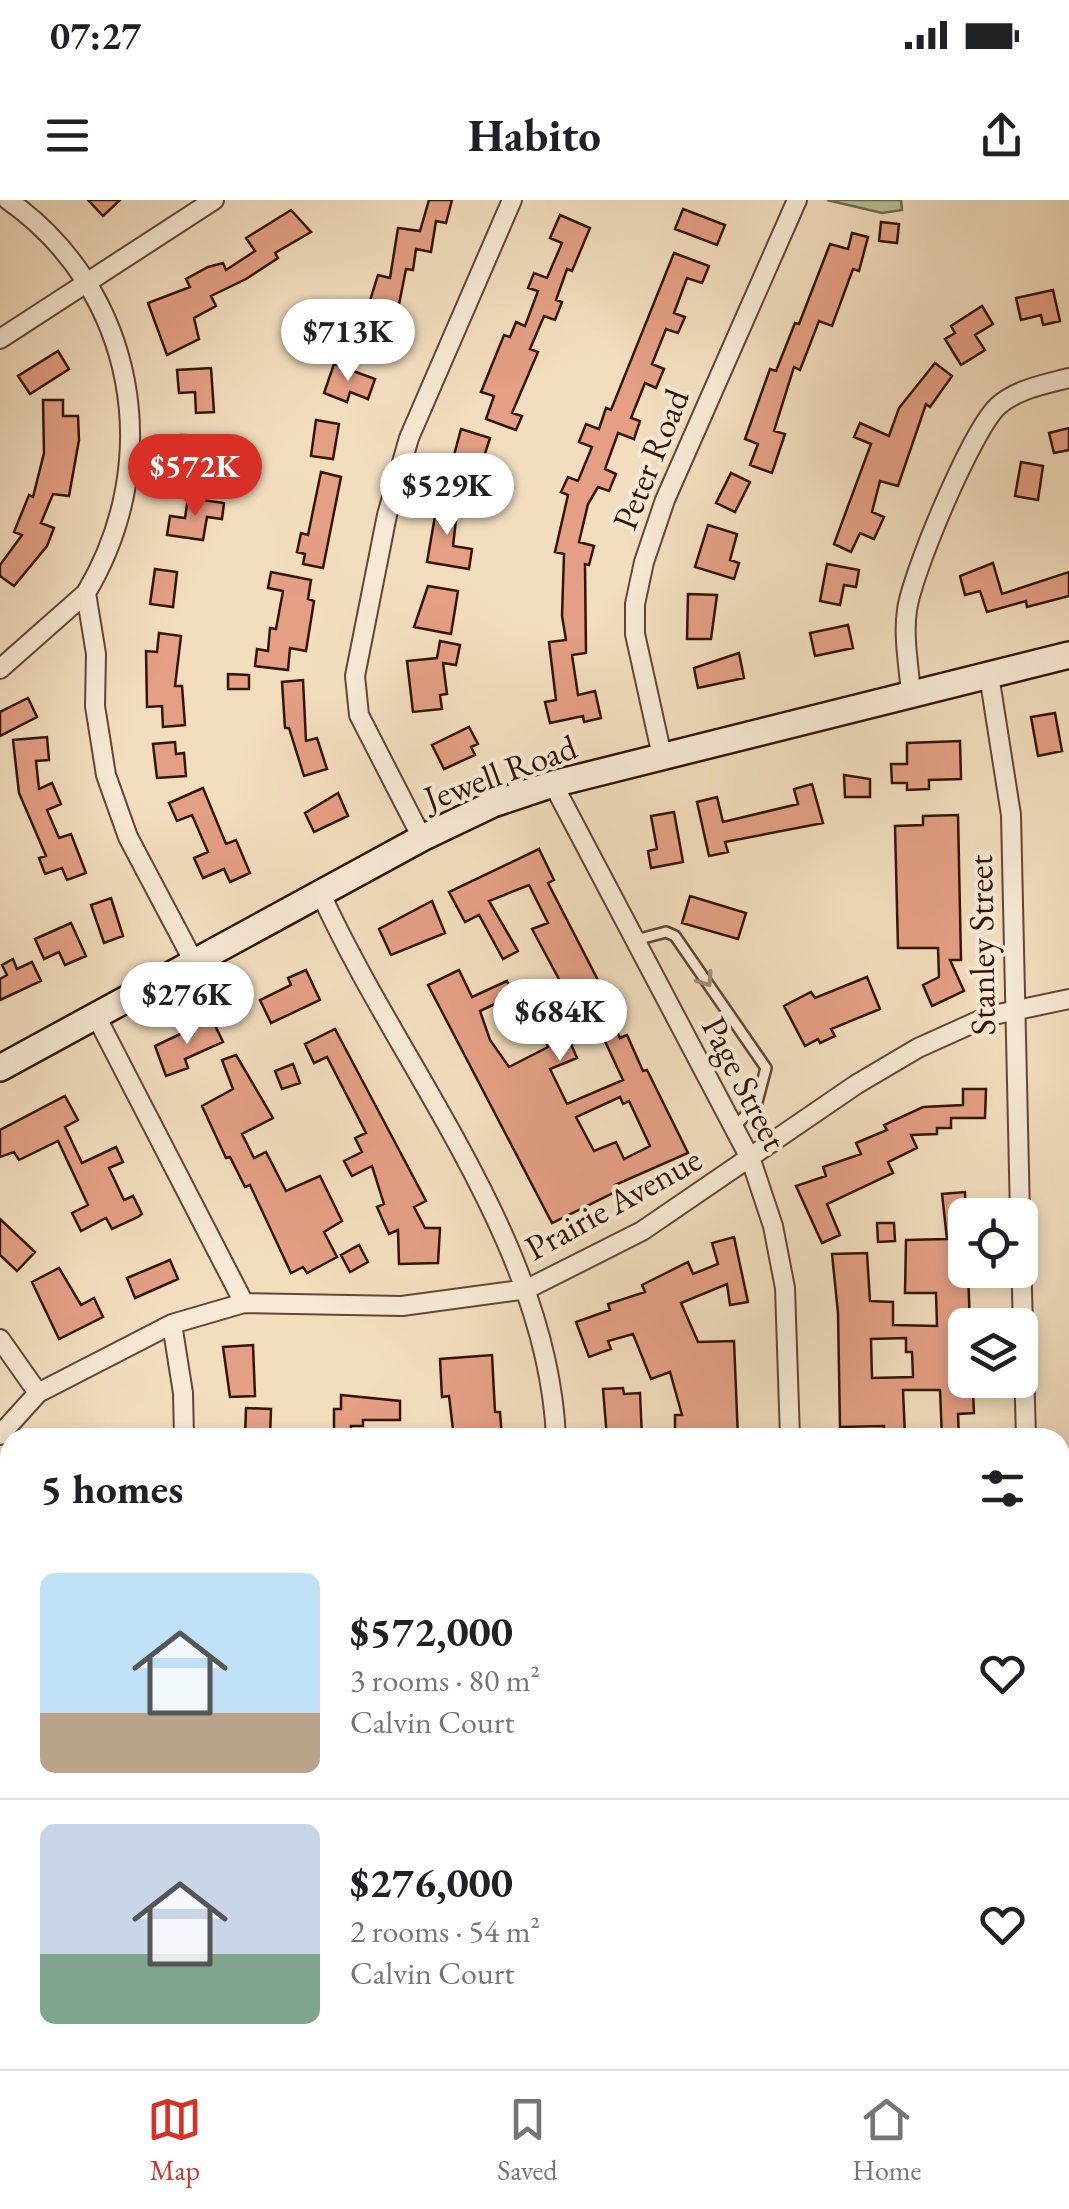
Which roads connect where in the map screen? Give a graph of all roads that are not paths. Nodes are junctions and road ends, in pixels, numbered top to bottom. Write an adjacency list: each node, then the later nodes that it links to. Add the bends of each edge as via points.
1 (8, 200): 5 (street)
2 (214, 200): 5 (street)
3 (512, 200): 15 (street, via 401,464 355,676 360,715)
4 (796, 200): 13 (street, Peter Road, via 644,562 635,634)
5 (87, 282): 6 (street); 8 (street, via 118,345 132,434 118,522)
6 (0, 339)
7 (1069, 378): 12 (street, via 998,407 972,448 911,590)
8 (86, 593): 10 (street); 18 (street, via 106,775 128,836)
9 (1069, 656): 11 (street, Jewell Road)
10 (0, 669)
11 (989, 676): 12 (street, Jewell Road); 20 (street, Stanley Street, via 1011,815)
12 (911, 694): 13 (street, Jewell Road)
13 (662, 756): 14 (street, Jewell Road)
14 (552, 784): 15 (street, Jewell Road); 17 (street, Page Street)
15 (422, 838): 16 (street, Jewell Road)
16 (321, 894): 18 (street, Jewell Road); 26 (street)
17 (634, 941): 23 (street, Page Street); 23 (lane, one-way to 23, via 666,932 675,936 766,1068 757,1102)
18 (194, 962): 21 (street, Jewell Road)
19 (1069, 999): 20 (street, Prairie Avenue)
20 (1014, 1008): 24 (street, Prairie Avenue, via 891,1063); 25 (street, Stanley Street)
21 (96, 1016): 22 (street, Jewell Road); 28 (street)
22 (0, 1068)
23 (734, 1128): 24 (street, Page Street)
24 (751, 1160): 26 (street, Prairie Avenue, via 642,1231); 35 (street, Page Street, via 774,1226 785,1288)
25 (1019, 1198)
26 (527, 1288): 28 (street, Prairie Avenue, via 402,1306); 34 (street, via 550,1370)
27 (1022, 1288): 36 (street, Stanley Street)
28 (244, 1303): 29 (street, Prairie Avenue)
29 (172, 1324): 31 (street, Prairie Avenue); 33 (street)
30 (0, 1339): 31 (street)
31 (38, 1393): 32 (street, Prairie Avenue)
32 (6, 1428)
33 (184, 1428)
34 (555, 1428)
35 (790, 1428)
36 (1026, 1428)

